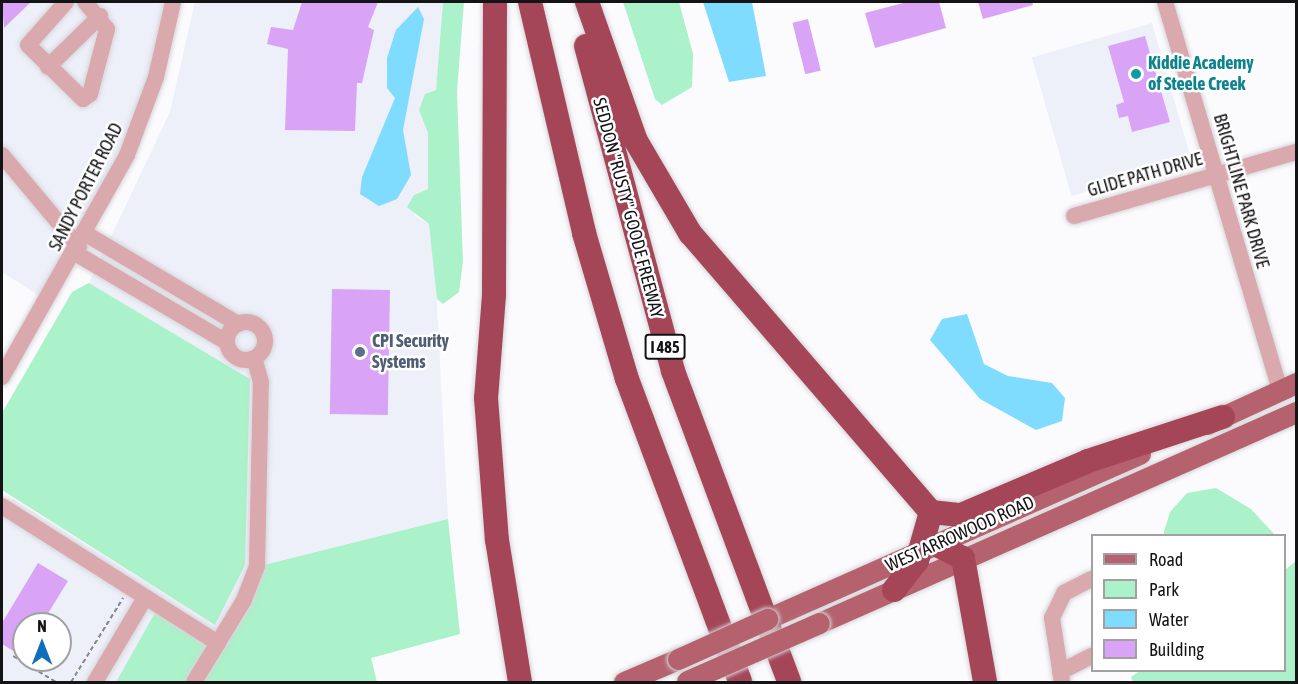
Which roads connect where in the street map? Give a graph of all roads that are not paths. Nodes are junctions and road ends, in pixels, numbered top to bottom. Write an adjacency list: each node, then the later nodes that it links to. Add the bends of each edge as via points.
1 (66, 2): 10 (street, via 28,40)
2 (85, 2): 9 (street)
3 (173, 2): 15 (street, SANDY PORTER ROAD, via 145,111)
4 (495, 2): 38 (highway, via 494,283 486,398 497,540)
5 (530, 2): 41 (highway, I 485, via 584,233 627,379)
6 (576, 2): 42 (highway, SEDDON "RUSTY" GOODE FREEWAY / I 485, via 652,304 702,459)
7 (587, 2): 27 (highway, via 636,141 690,233)
8 (1165, 2): 13 (street, BRIGHTLINE PARK DRIVE)
9 (100, 16): 10 (street); 10 (street, via 107,29 90,94 83,99 73,95)
10 (48, 67)
11 (1296, 152): 13 (street, GLIDE PATH DRIVE)
12 (2, 154): 15 (street, via 45,201 52,219)
13 (1216, 176): 14 (street, GLIDE PATH DRIVE); 22 (street, BRIGHTLINE PARK DRIVE)
14 (1074, 216)
15 (80, 245): 16 (street); 17 (street); 21 (street, SANDY PORTER ROAD)
16 (162, 279): 17 (street); 18 (street)
17 (151, 297): 19 (street)
18 (238, 324): 19 (street); 20 (street, via 250,323 264,335 264,347)
19 (227, 342): 20 (street, via 238,358)
20 (254, 358): 33 (street, via 261,382 258,555 249,590)
21 (2, 377)
22 (1288, 387): 24 (main road, WEST ARROWOOD ROAD); 25 (main road, via 1277,406 1140,469)
23 (1296, 412): 25 (main road, WEST ARROWOOD ROAD)
24 (1223, 417): 27 (highway, via 1088,461 961,515); 28 (main road, WEST ARROWOOD ROAD)
25 (1130, 482): 29 (main road, WEST ARROWOOD ROAD)
26 (2, 506): 32 (street)
27 (931, 512): 28 (highway)
28 (929, 548): 29 (highway); 31 (highway); 39 (main road, WEST ARROWOOD ROAD, bridge)
29 (963, 558): 31 (main road, WEST ARROWOOD ROAD); 43 (highway)
30 (1091, 580): 35 (street, via 1065,593 1052,618)
31 (894, 590): 40 (main road, WEST ARROWOOD ROAD, bridge)
32 (143, 601): 33 (street); 36 (street)
33 (218, 643): 37 (street)
34 (1091, 657): 35 (street)
35 (1061, 677)
36 (94, 682)
37 (194, 682)
38 (520, 682)
39 (624, 682)
40 (685, 682)
41 (740, 682)
42 (789, 682)
43 (985, 682)

